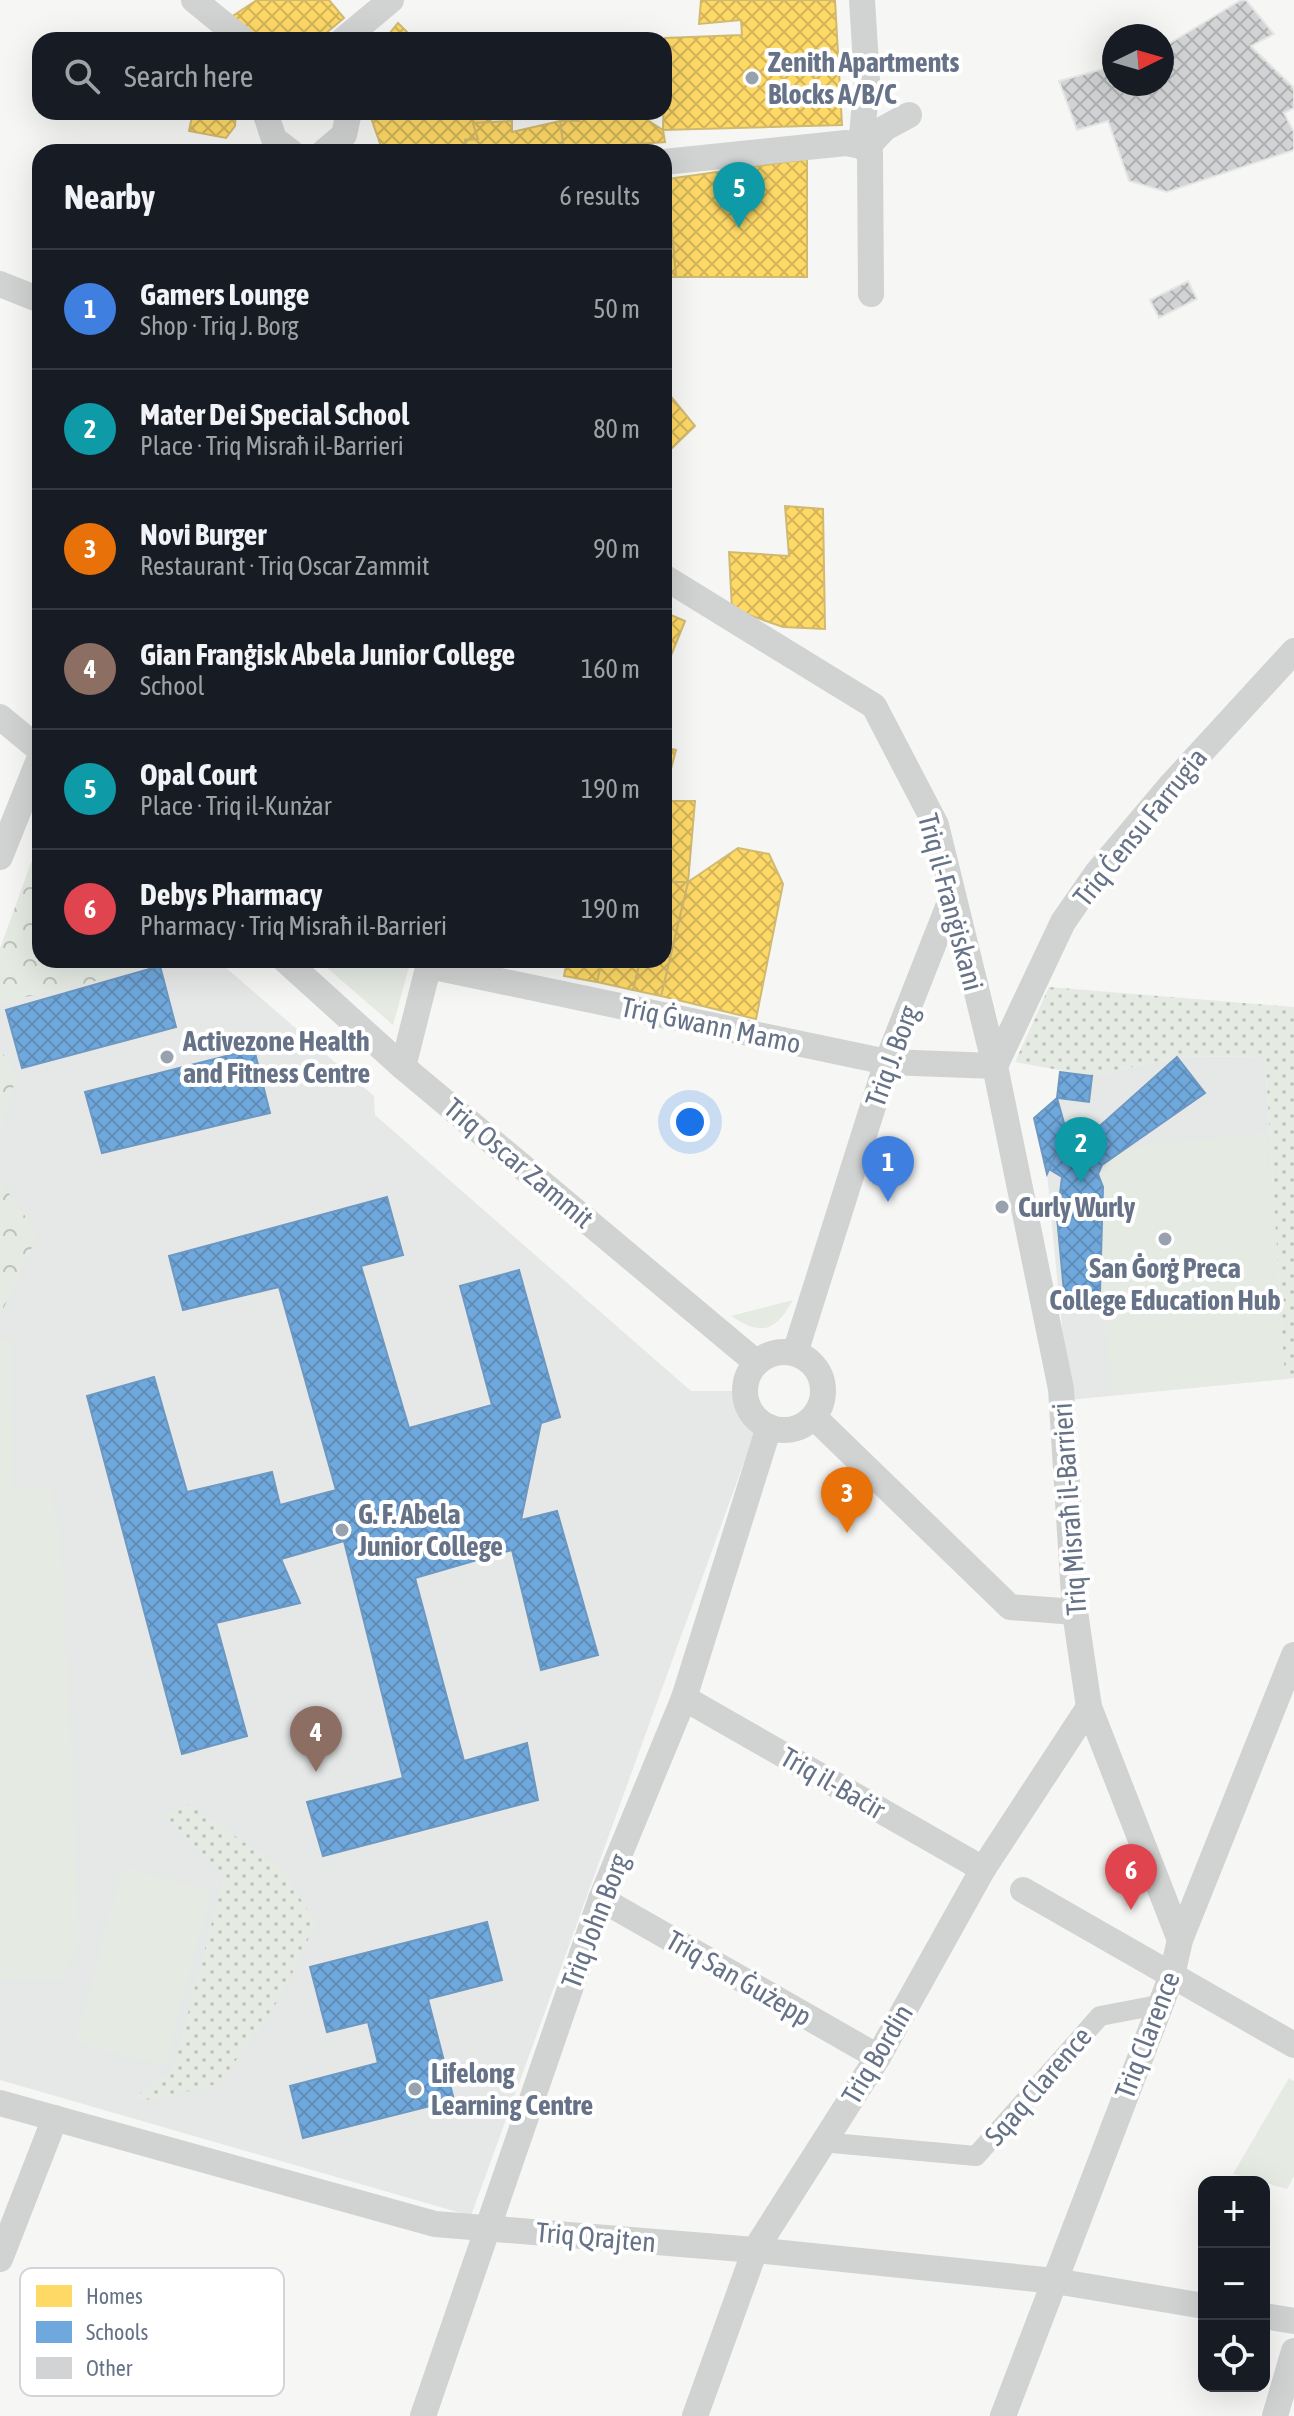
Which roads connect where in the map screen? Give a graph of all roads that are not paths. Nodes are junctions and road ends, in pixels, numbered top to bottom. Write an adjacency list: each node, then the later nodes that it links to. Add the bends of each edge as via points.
1 (194, 0): 4 (street)
2 (862, 0): 10 (street, via 867,80)
3 (383, 6): 5 (street); 6 (street)
4 (233, 32)
5 (352, 32)
6 (365, 32)
7 (909, 115): 10 (street)
8 (268, 120): 9 (street)
9 (277, 144)
10 (863, 147): 11 (street, via 846,143); 13 (street, via 870,153)
11 (672, 161)
12 (0, 284): 14 (street)
13 (871, 294)
14 (32, 297)
15 (672, 582): 21 (street, Triq il-Franġiskani, via 874,706 936,825)
16 (1294, 651): 26 (street, Triq Ċensu Farrugia, via 1097,873 1063,922)
17 (0, 717): 18 (street)
18 (32, 743)
19 (32, 777): 20 (street)
20 (0, 857)
21 (952, 897): 25 (street, Triq J. Borg); 26 (street, Triq il-Franġiskani)
22 (294, 968): 27 (street, Triq Oscar Zammit)
23 (429, 968): 27 (street)
24 (453, 968): 25 (street, Triq Ġwann Mamo)
25 (887, 1062): 26 (street, Triq Ġwann Mamo); 28 (street, Triq J. Borg)
26 (995, 1066): 32 (street, Triq Misraħ il-Barrieri, via 1061,1389)
27 (403, 1067): 29 (street, Triq Oscar Zammit)
28 (795, 1353): 29 (street, via 781,1352); 30 (street, via 807,1359 822,1381)
29 (757, 1363): 31 (street, via 745,1387 746,1400 758,1421)
30 (814, 1417): 31 (street, via 793,1430); 32 (street, via 1010,1607)
31 (769, 1427): 34 (street, Triq John Borg)
32 (1075, 1612): 35 (street, Triq Misraħ il-Barrieri)
33 (1294, 1655): 39 (street, Triq Clarence)
34 (684, 1698): 36 (street, Triq il-Baċir); 38 (street, Triq John Borg)
35 (1089, 1707): 36 (street, Triq Bordin); 39 (street, Triq Misraħ il-Barrieri)
36 (983, 1869): 43 (street, Triq Bordin)
37 (1023, 1890): 40 (street)
38 (601, 1899): 43 (street, Triq San Ġużepp); 47 (street, Triq John Borg)
39 (1180, 1940): 40 (street, Triq Clarence)
40 (1172, 1975): 41 (street, Triq Clarence); 42 (street)
41 (1158, 2005): 46 (street, Sqaq Clarence, via 1100,2016 976,2156); 50 (street, Triq Clarence)
42 (1294, 2045)
43 (878, 2057): 46 (street, Triq Bordin)
44 (0, 2103): 45 (street, Triq Qrajten)
45 (55, 2118): 47 (street, Triq Qrajten, via 435,2224); 49 (street)
46 (821, 2142): 48 (street, Triq Bordin)
47 (485, 2228): 48 (street, Triq Qrajten); 55 (street, Triq John Borg)
48 (755, 2250): 50 (street, Triq Qrajten); 56 (street, Triq Bordin)
49 (0, 2259)
50 (1055, 2281): 51 (street, Triq Qrajten); 57 (street, Triq Clarence)
51 (1198, 2305)
52 (1270, 2317): 53 (street)
53 (1294, 2321)
54 (1294, 2351): 58 (street)
55 (423, 2416)
56 (695, 2416)
57 (1003, 2416)
58 (1275, 2416)

